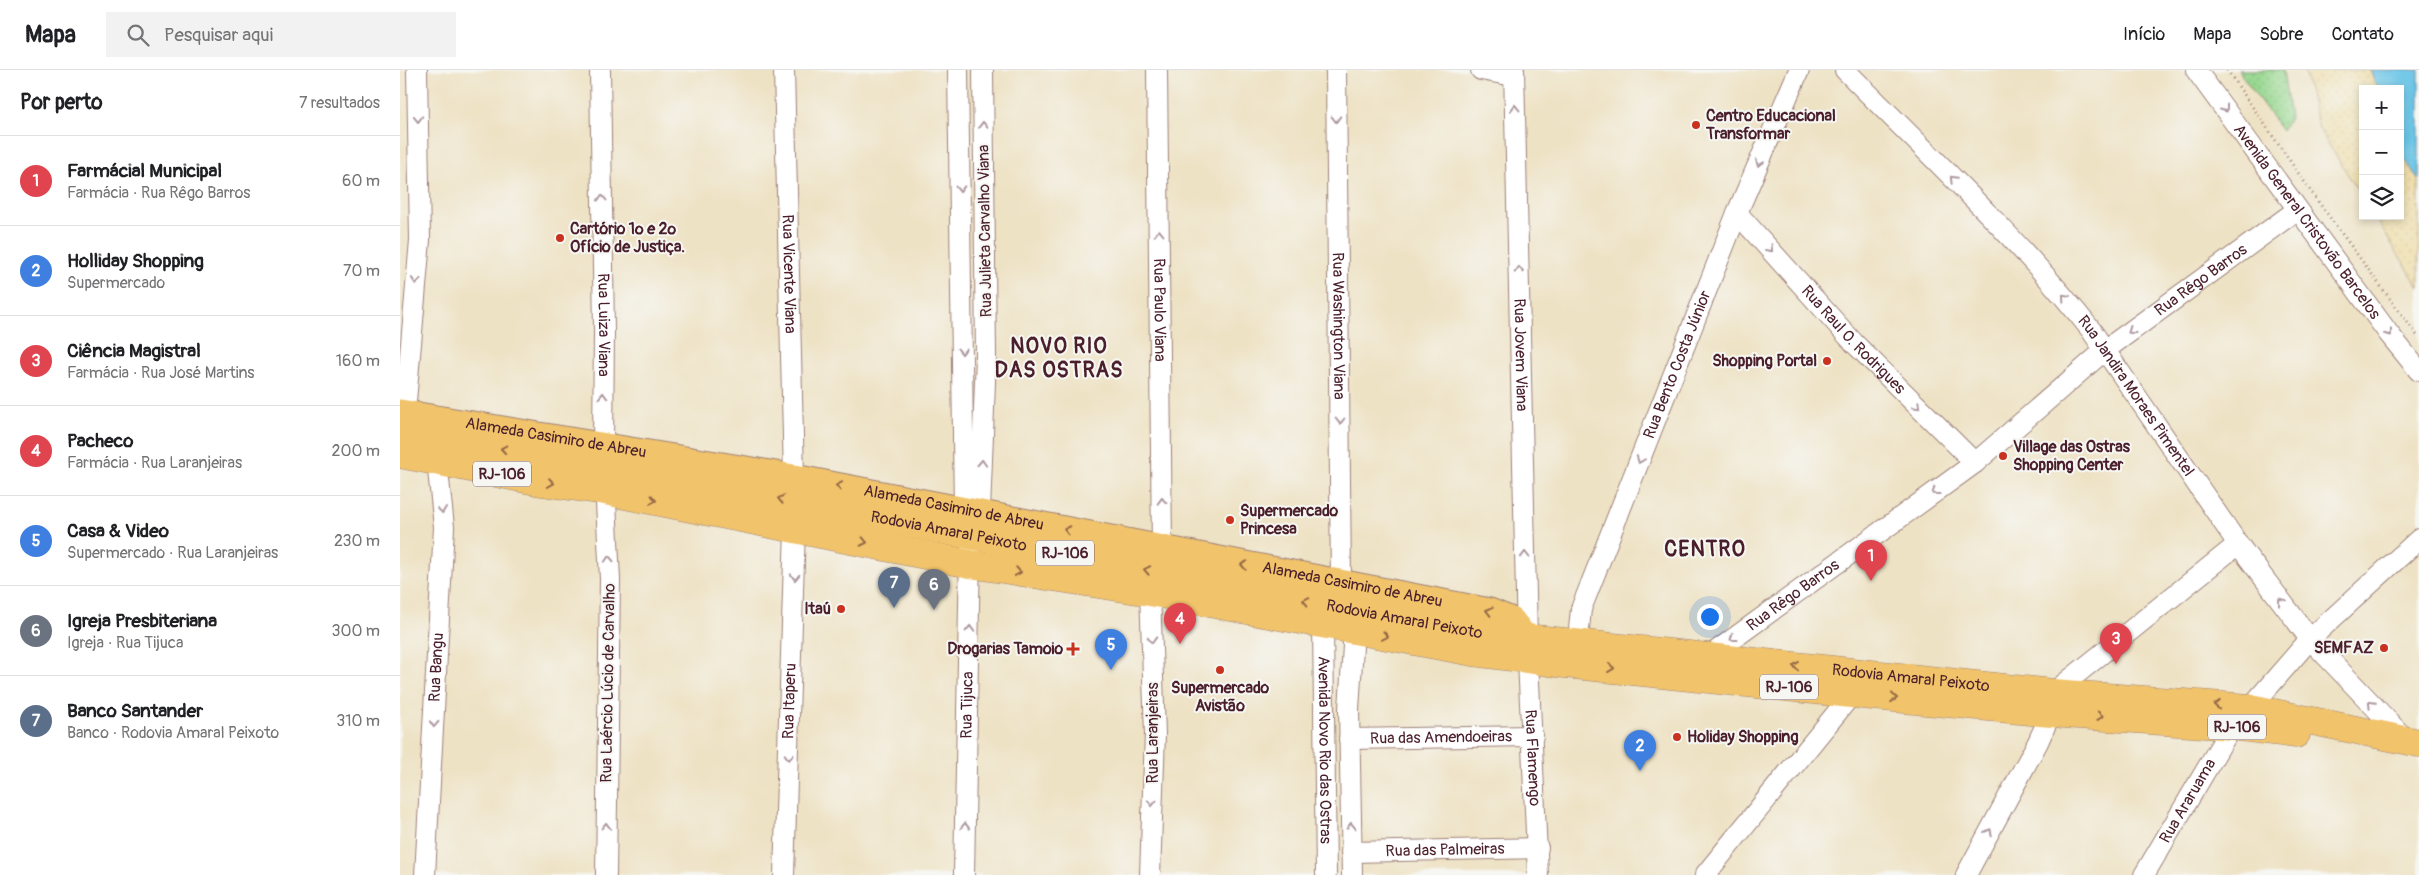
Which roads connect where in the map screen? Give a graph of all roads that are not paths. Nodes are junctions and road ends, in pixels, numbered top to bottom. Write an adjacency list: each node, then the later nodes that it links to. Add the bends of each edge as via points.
1 (417, 70): 17 (street, one-way to 17, via 420,240)
2 (600, 70): 21 (street, Rua Luiza Viana, one-way to 2)
3 (784, 70): 22 (street, Rua Vicente Viana)
4 (958, 70): 23 (street, Rua Julieta Carvalho Viana, one-way to 23)
5 (983, 70): 23 (street, Rua Julieta Carvalho Viana, one-way to 5, via 986,356)
6 (1157, 70): 27 (street, Rua Paulo Viana, one-way to 6)
7 (1336, 70): 29 (street, Rua Washington Viana, one-way to 29)
8 (1481, 70): 12 (street)
9 (1799, 70): 14 (street, Rua Bento Costa Júnior, one-way to 14)
10 (1845, 70): 15 (street, Rua Jandira Moraes Pimentel, one-way to 10, via 2044,273)
11 (2196, 70): 13 (street, Avenida General Cristovão Barcelos, one-way to 13)
12 (1514, 73): 34 (street, Rua Jovem Viana, one-way to 12)
13 (2298, 210): 15 (street, Rua Rêgo Barros, one-way to 15); 16 (street, Avenida General Cristovão Barcelos, one-way to 16)
14 (1737, 213): 20 (street, Rua Raul O. Rodrigues, one-way to 20, via 1854,342); 35 (street, Rua Bento Costa Júnior, one-way to 35, via 1581,609 1579,628)
15 (2105, 350): 20 (street, Rua Rêgo Barros); 26 (street, Rua Jandira Moraes Pimentel)
16 (2419, 371)
17 (406, 422): 19 (highway); 21 (highway, Rodovia Amaral Peixoto / RJ-106, one-way to 17)
18 (400, 454): 19 (highway, Rodovia Amaral Peixoto / RJ-106)
19 (437, 461): 21 (highway, Rodovia Amaral Peixoto / RJ-106, one-way to 21, via 541,482); 45 (street, Rua Bangu, one-way to 45, via 444,527)
20 (1975, 463): 36 (street, Rua Rêgo Barros, one-way to 36)
21 (604, 467): 22 (main road, Alameda Casimiro de Abreu); 23 (highway, Rodovia Amaral Peixoto / RJ-106, one-way to 21); 24 (highway, Rodovia Amaral Peixoto / RJ-106, one-way to 24); 46 (street, Rua Laércio Lúcio de Carvalho, one-way to 21, via 610,579)
22 (794, 477): 23 (main road, Alameda Casimiro de Abreu, one-way to 22)
23 (971, 518): 27 (main road, Alameda Casimiro de Abreu, one-way to 23); 28 (street, Rua Tijuca); 34 (highway, Rodovia Amaral Peixoto / RJ-106, one-way to 23, via 1346,609)
24 (795, 528): 28 (highway, Rodovia Amaral Peixoto / RJ-106, one-way to 28); 47 (street, Rua Itaperu, one-way to 47)
25 (2419, 539): 33 (street, Rua Araruama)
26 (2238, 544): 33 (street, Rua Jandira Moraes Pimentel, one-way to 26); 38 (street)
27 (1162, 550): 29 (main road, Alameda Casimiro de Abreu, one-way to 27)
28 (970, 564): 30 (highway, Rodovia Amaral Peixoto / RJ-106, one-way to 30); 48 (street, Rua Tijuca, one-way to 28)
29 (1341, 583): 34 (main road, Alameda Casimiro de Abreu, one-way to 29, via 1512,620 1490,611)
30 (1150, 592): 31 (highway, Rodovia Amaral Peixoto / RJ-106); 49 (street, Rua Laranjeiras, one-way to 49, via 1155,734)
31 (1323, 625): 32 (highway, Rodovia Amaral Peixoto / RJ-106); 50 (street, Avenida Novo Rio das Ostras)
32 (1354, 630): 34 (highway, Rodovia Amaral Peixoto / RJ-106, one-way to 34, via 1473,652); 41 (street, Avenida Novo Rio das Ostras)
33 (2310, 640): 39 (street, Rua Araruama); 42 (street, Rua Jandira Moraes Pimentel, one-way to 33)
34 (1527, 649): 35 (highway, Rodovia Amaral Peixoto / RJ-106); 40 (street, Rua Flamengo)
35 (1583, 655): 36 (highway, Rodovia Amaral Peixoto / RJ-106); 37 (highway, Rodovia Amaral Peixoto / RJ-106, one-way to 37)
36 (1708, 657): 38 (highway, Rodovia Amaral Peixoto / RJ-106, one-way to 36)
37 (1852, 694): 38 (highway, Rodovia Amaral Peixoto / RJ-106, one-way to 38); 53 (street)
38 (2052, 703): 39 (highway, Rodovia Amaral Peixoto / RJ-106); 54 (street, one-way to 38, via 2024,770)
39 (2241, 717): 42 (highway, Rodovia Amaral Peixoto / RJ-106); 55 (street, Rua Araruama)
40 (1533, 736): 41 (street, Rua das Amendoeiras); 43 (street, Rua Flamengo)
41 (1349, 739): 44 (street, Avenida Novo Rio das Ostras, one-way to 41)
42 (2414, 748)
43 (1538, 848): 44 (street, Rua das Palmeiras); 52 (street, Rua Flamengo)
44 (1351, 852): 51 (street, Avenida Novo Rio das Ostras)
45 (425, 875)
46 (606, 875)
47 (784, 875)
48 (964, 875)
49 (1150, 875)
50 (1326, 875)
51 (1352, 875)
52 (1538, 875)
53 (1705, 875)
54 (1966, 875)
55 (2144, 875)

